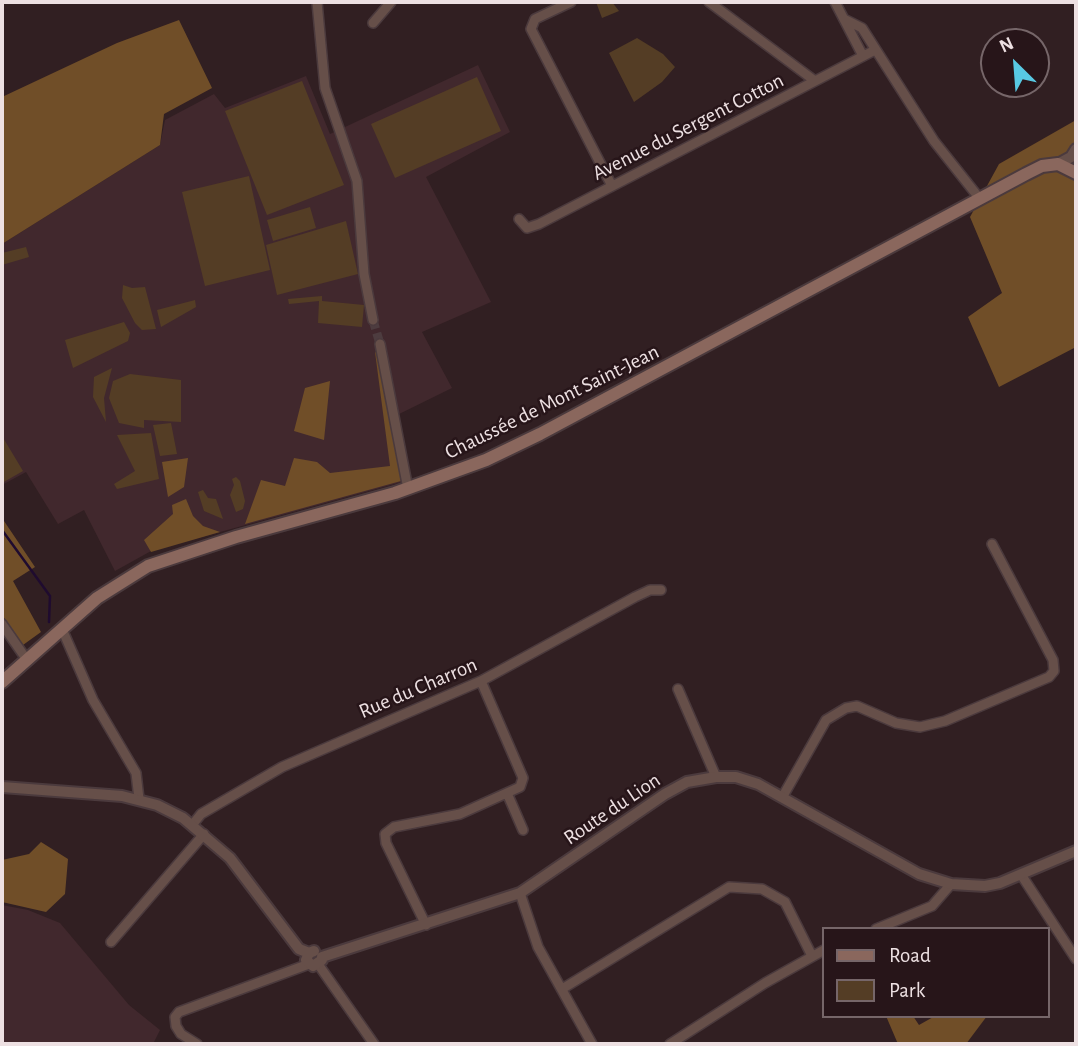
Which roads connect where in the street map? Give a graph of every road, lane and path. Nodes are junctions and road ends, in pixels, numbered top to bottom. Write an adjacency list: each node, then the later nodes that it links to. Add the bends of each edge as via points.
1 (317, 2): 18 (street, via 325,88 356,181)
2 (391, 2): 8 (street)
3 (571, 2): 6 (street)
4 (709, 2): 11 (street)
5 (835, 2): 7 (street)
6 (555, 5): 15 (street, via 536,19 532,33)
7 (844, 19): 9 (street, via 862,28); 10 (street)
8 (373, 23)
9 (875, 50): 10 (street, Avenue du Sergent Cotton); 16 (street, via 933,141)
10 (863, 56): 11 (street, Avenue du Sergent Cotton)
11 (815, 81): 15 (street, Avenue du Sergent Cotton)
12 (1076, 149): 13 (street, Chaussée de Mont Saint-Jean)
13 (1058, 164): 14 (main road); 16 (main road, Chaussée de Mont Saint-Jean, via 1042,166)
14 (1076, 173)
15 (612, 186): 17 (street, Avenue du Sergent Cotton, via 532,227)
16 (980, 199): 20 (main road, Chaussée de Mont Saint-Jean, via 540,434)
17 (519, 219)
18 (373, 320)
19 (380, 344): 20 (street)
20 (408, 489): 24 (main road, Chaussée de Mont Saint-Jean, via 173,556 115,586)
21 (992, 544): 32 (street, via 1053,660 1054,671 945,721 920,727 896,723 870,709 846,708 826,720)
22 (661, 590): 26 (street, Rue du Charron, via 635,597)
23 (2, 624): 25 (street)
24 (62, 629): 25 (main road, Chaussée de Mont Saint-Jean); 33 (street, via 93,700 136,773)
25 (27, 660): 27 (main road, Chaussée de Mont Saint-Jean)
26 (481, 681): 31 (street, via 523,778 520,787); 34 (street, Rue du Charron, via 282,768 201,814)
27 (2, 682)
28 (678, 689): 29 (street)
29 (716, 777): 32 (street, Route du Lion, via 736,777); 40 (street, Route du Lion, via 687,782 665,794)
30 (2, 787): 33 (street)
31 (508, 793): 35 (street); 41 (street, via 460,814 394,827 385,834)
32 (783, 796): 39 (street, Route du Lion, via 919,874)
33 (139, 799): 34 (street)
34 (193, 824): 36 (street)
35 (523, 830)
36 (204, 834): 43 (street); 46 (street, via 237,867 290,939)
37 (1076, 851): 38 (street, Route du Lion)
38 (1022, 876): 39 (street, Route du Lion, via 985,886); 47 (street)
39 (951, 884): 42 (street, via 932,906)
40 (520, 893): 41 (street, Route du Lion); 48 (street, via 538,947)
41 (426, 925): 46 (street, Route du Lion)
42 (881, 927)
43 (111, 942)
44 (822, 951): 45 (street)
45 (812, 956): 48 (street, via 785,902 762,889 729,887); 52 (street)
46 (314, 959): 49 (street, via 187,1007 175,1017 181,1034); 50 (street)
47 (1076, 959)
48 (562, 989): 51 (street)
49 (197, 1044)
50 (374, 1044)
51 (592, 1044)
52 (670, 1044)

